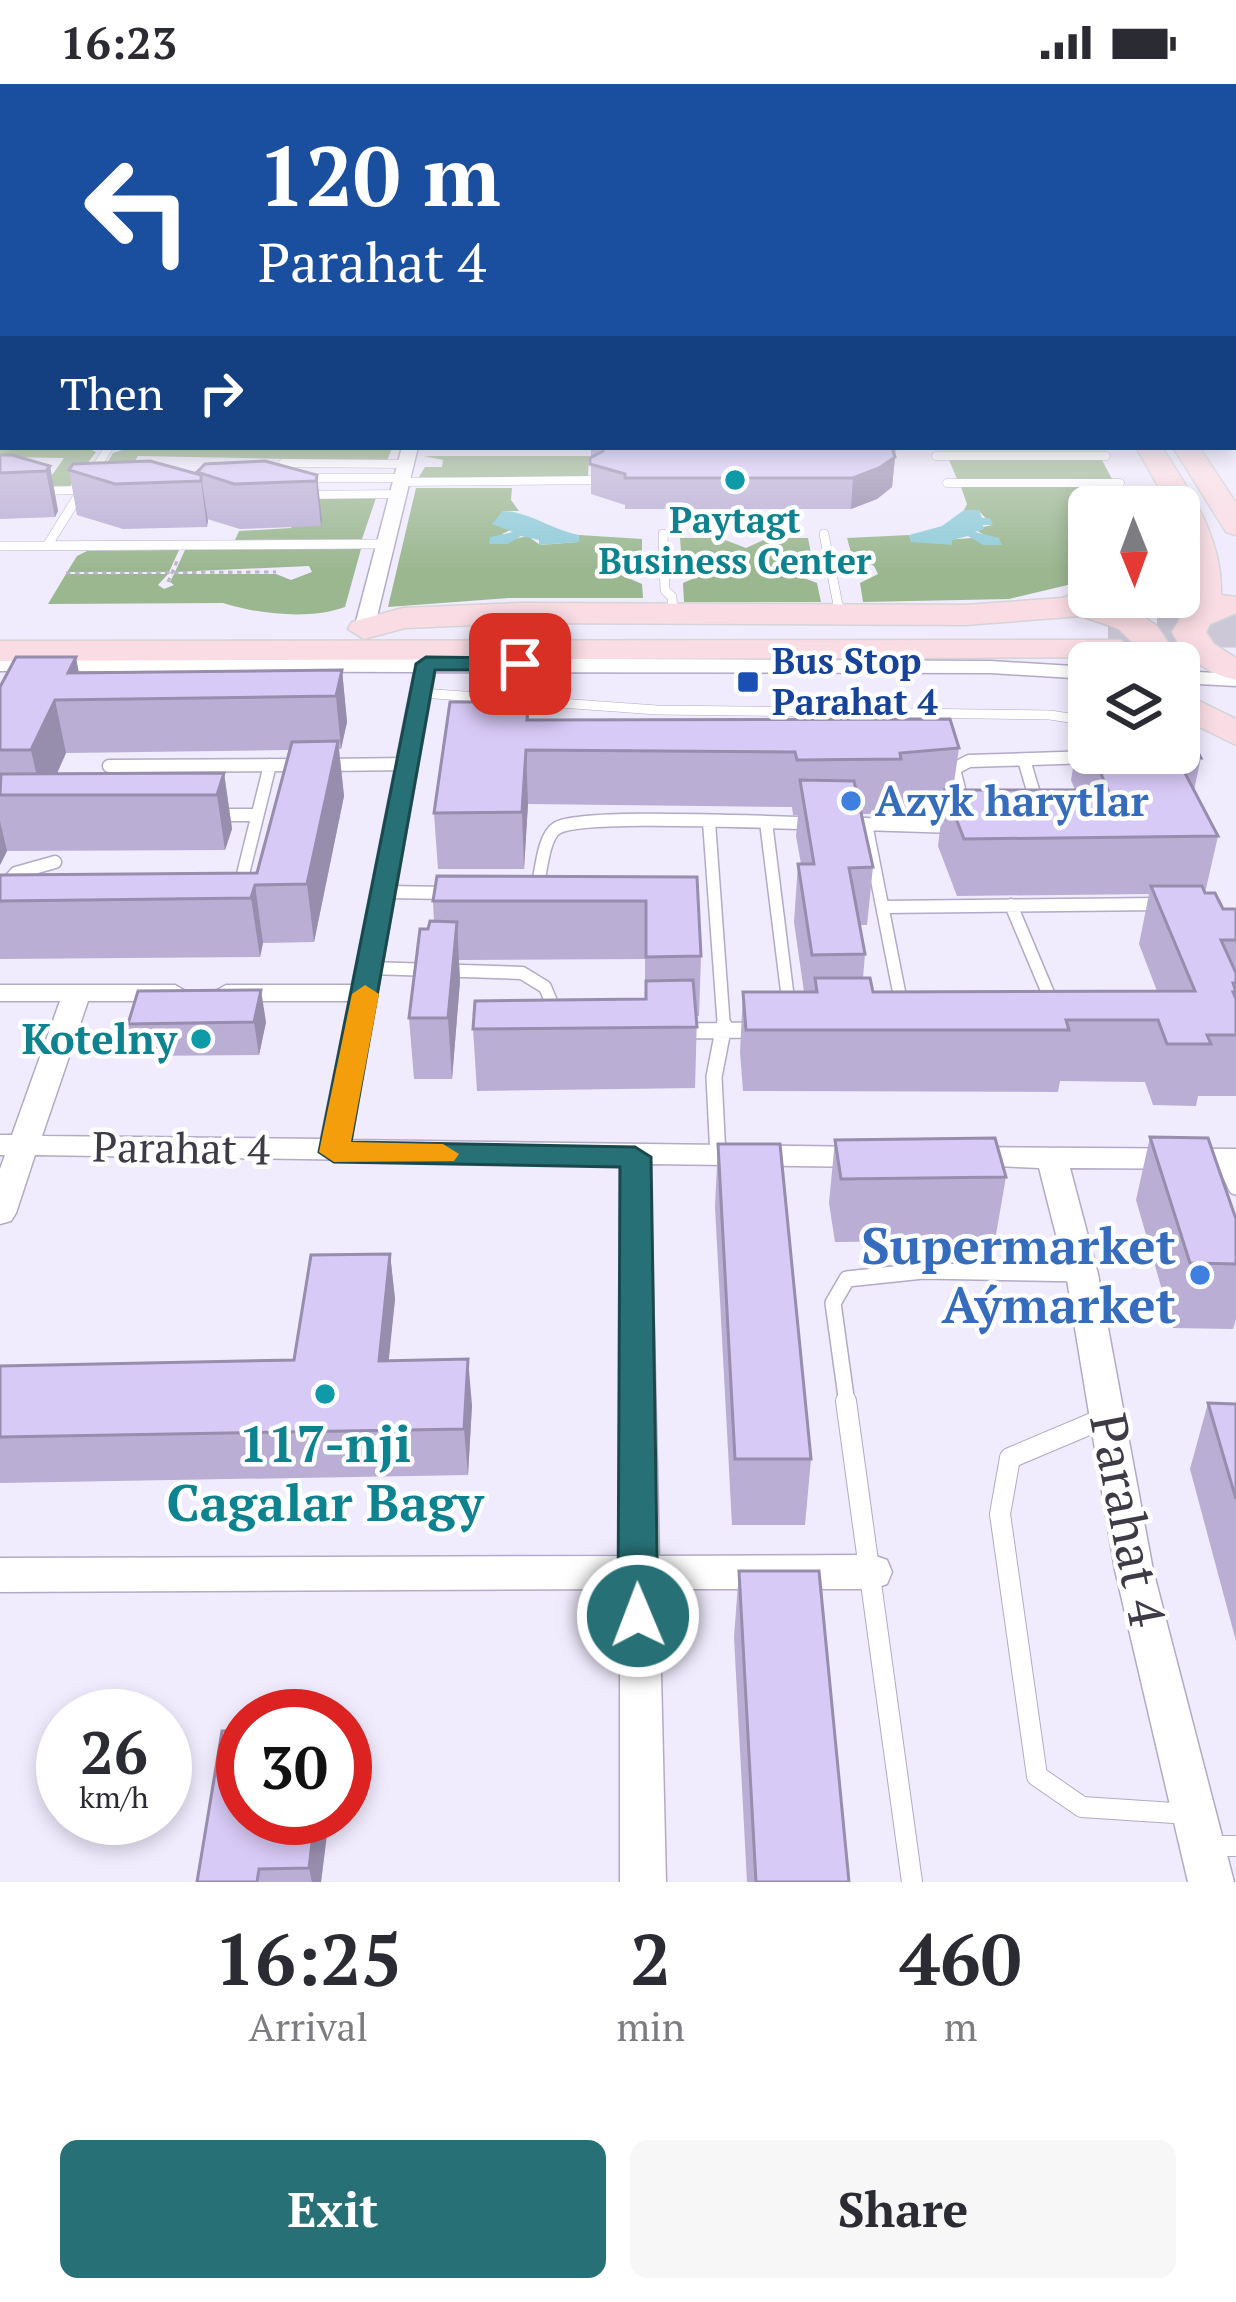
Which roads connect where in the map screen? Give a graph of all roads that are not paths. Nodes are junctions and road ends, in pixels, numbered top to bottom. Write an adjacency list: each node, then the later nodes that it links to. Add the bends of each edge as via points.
1 (107, 450): 14 (lane)
2 (1150, 450): 12 (main road)
3 (1188, 450): 17 (main road)
4 (936, 456): 5 (lane)
5 (1106, 456)
6 (283, 463): 7 (lane)
7 (404, 473): 8 (lane); 9 (lane); 16 (lane); 20 (street)
8 (276, 478)
9 (595, 480)
10 (946, 483): 11 (lane)
11 (1120, 483)
12 (1168, 486)
13 (20, 490): 14 (lane)
14 (79, 493): 15 (lane); 22 (lane)
15 (99, 495)
16 (294, 495)
17 (1232, 518)
18 (663, 534): 26 (lane)
19 (824, 534): 27 (lane)
20 (386, 544): 22 (lane); 29 (street)
21 (0, 546): 22 (lane)
22 (47, 546)
23 (1200, 555): 25 (main road)
24 (1068, 603): 27 (main road, via 965,615)
25 (1216, 608): 39 (main road, via 1189,632)
26 (674, 614): 27 (main road); 29 (main road, via 403,618)
27 (840, 615)
28 (1117, 618): 31 (main road)
29 (364, 629): 30 (main road); 32 (main road)
30 (0, 631)
31 (1150, 642)
32 (1068, 647)
33 (1068, 648): 36 (main road)
34 (0, 651): 35 (main road)
35 (312, 651): 36 (main road); 41 (main road)
36 (500, 651): 41 (main road)
37 (0, 665): 41 (street)
38 (1068, 673): 41 (street, via 991,667)
39 (1235, 673): 40 (street)
40 (1200, 676)
41 (424, 678): 43 (lane, via 657,710); 47 (street)
42 (1200, 714): 44 (main road)
43 (1068, 718)
44 (1236, 734)
45 (1068, 758): 46 (lane)
46 (1024, 760): 54 (lane, via 1038,805); 57 (lane, via 957,766 969,828)
47 (410, 764): 48 (lane); 60 (street)
48 (270, 765): 49 (lane); 51 (lane)
49 (109, 766)
50 (187, 815): 51 (lane)
51 (257, 815): 67 (lane)
52 (709, 821): 53 (lane); 63 (lane, via 559,826); 66 (lane)
53 (766, 822): 55 (lane); 79 (lane)
54 (1029, 823)
55 (826, 824)
56 (846, 824): 57 (lane)
57 (866, 824): 70 (lane)
58 (55, 862): 59 (lane, via 21,868)
59 (0, 891)
60 (384, 892): 61 (lane); 71 (street)
61 (471, 893)
62 (514, 893): 63 (lane)
63 (536, 893): 64 (lane)
64 (559, 894)
65 (693, 895): 66 (lane)
66 (715, 895): 77 (lane)
67 (232, 904)
68 (1186, 904): 69 (lane)
69 (1012, 905): 70 (lane); 74 (lane, via 1048,993 1046,1004)
70 (884, 907): 76 (lane)
71 (368, 981): 73 (street); 75 (lane, via 522,973 545,987); 82 (street)
72 (0, 993): 73 (street)
73 (77, 993): 81 (street, Parahat 4)
74 (1027, 1013)
75 (562, 1027)
76 (905, 1027)
77 (724, 1030): 78 (lane); 80 (lane); 84 (lane, via 714,1077)
78 (770, 1030)
79 (792, 1030)
80 (656, 1031)
81 (14, 1145): 82 (street, Parahat 4); 89 (street, Parahat 4)
82 (334, 1152): 83 (street, Parahat 4)
83 (635, 1157): 84 (street, Parahat 4); 92 (street)
84 (718, 1157): 85 (street, Parahat 4)
85 (885, 1157)
86 (933, 1157): 87 (street)
87 (1052, 1157): 88 (street); 90 (street, Parahat 4)
88 (1232, 1168)
89 (0, 1213)
90 (1082, 1274): 91 (street, Parahat 4); 93 (lane, via 883,1274 837,1288)
91 (1107, 1417): 95 (street, Parahat 4, via 1135,1570); 95 (lane, via 1010,1458 1000,1514 1037,1776 1082,1807)
92 (637, 1571): 93 (street); 94 (street); 96 (street)
93 (872, 1572): 97 (lane)
94 (0, 1575)
95 (1210, 1847)
96 (644, 1882)
97 (912, 1882)

